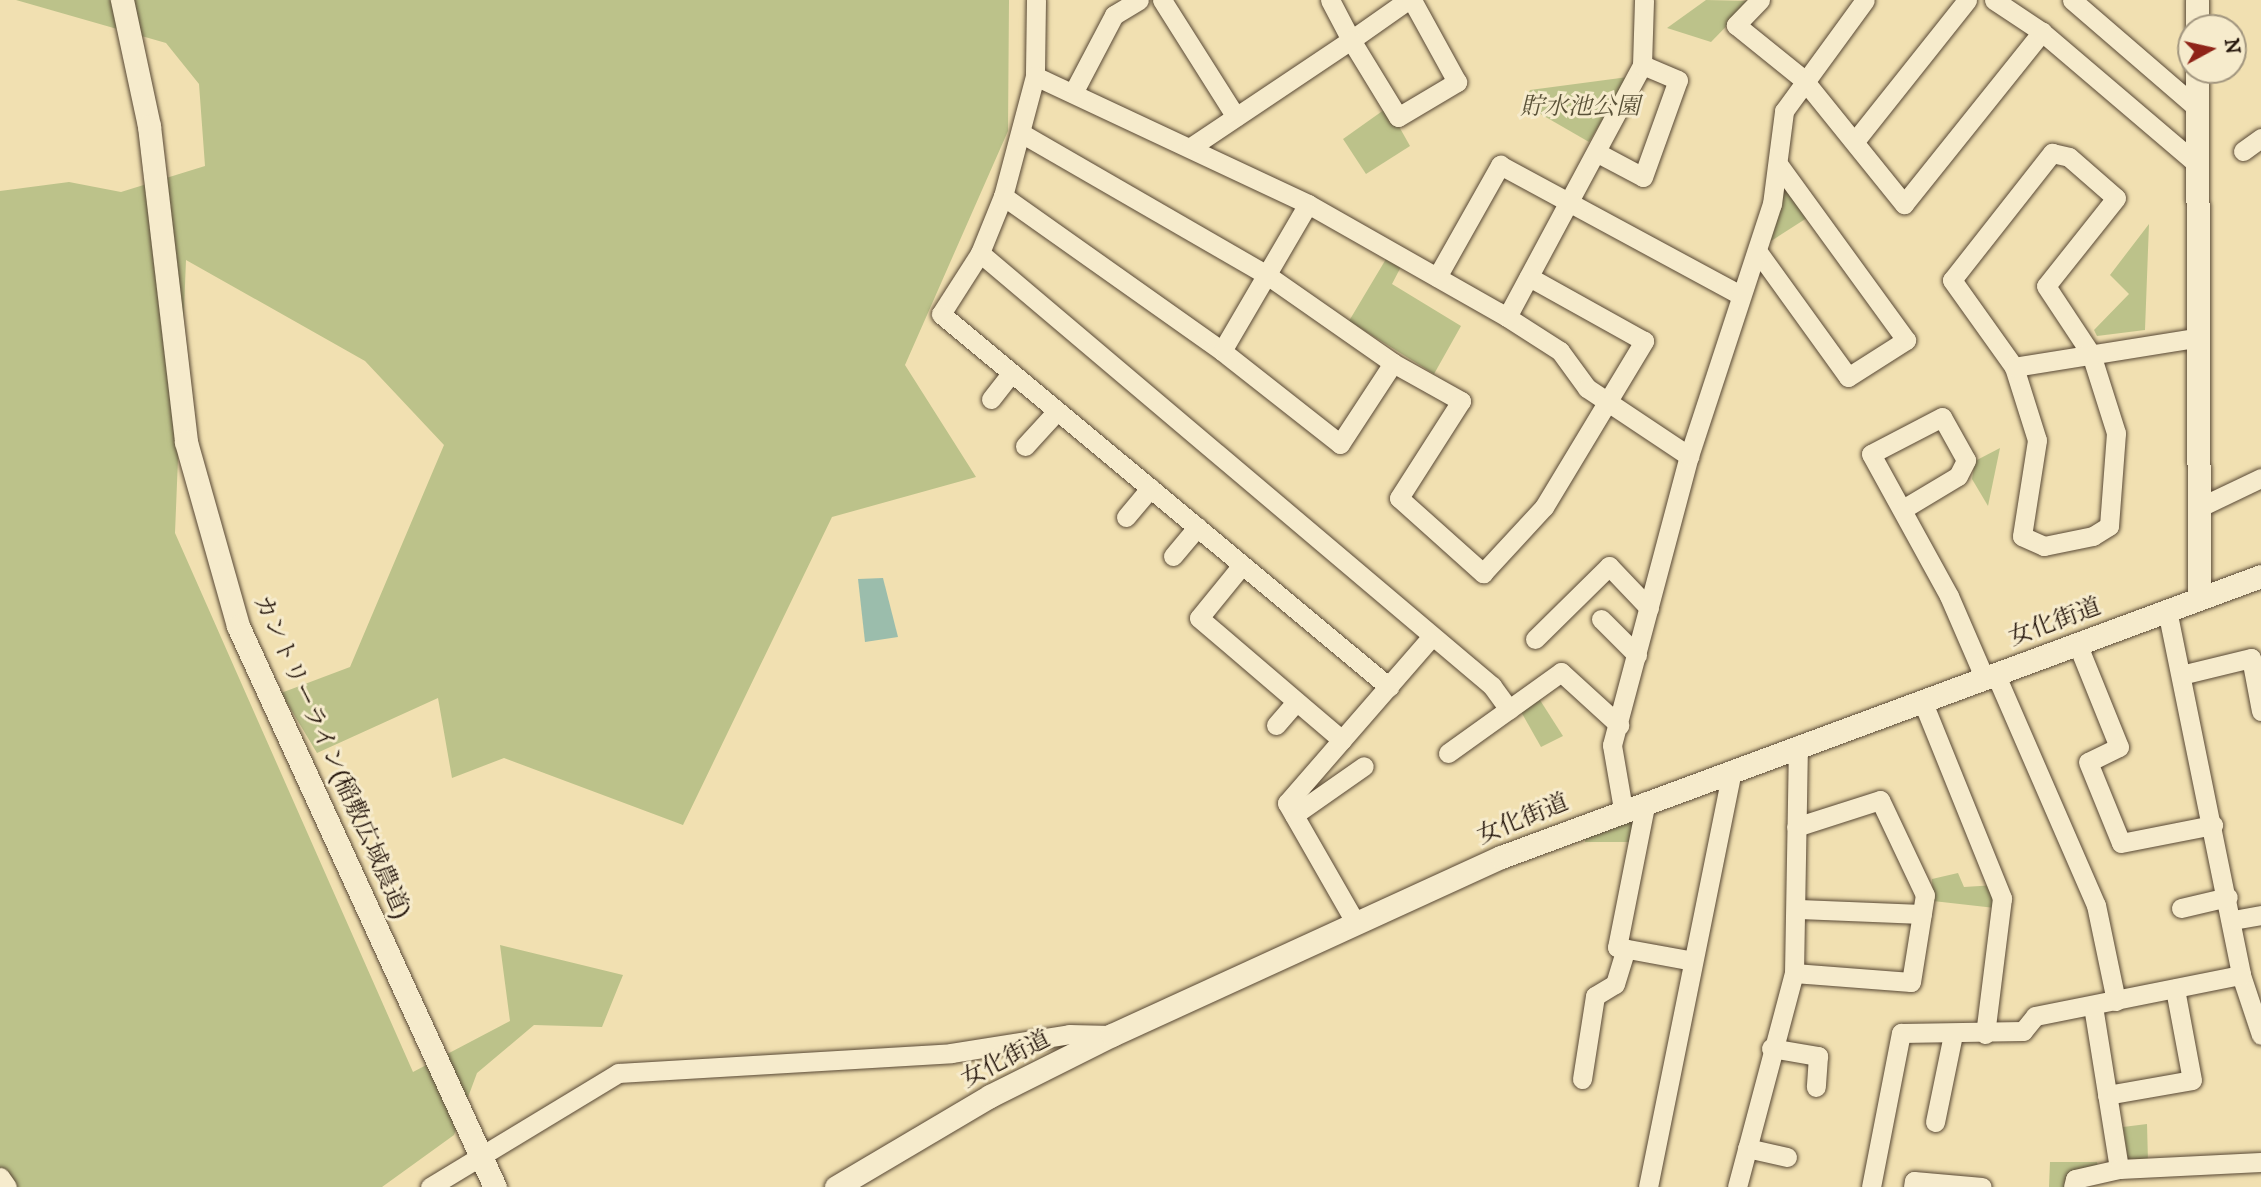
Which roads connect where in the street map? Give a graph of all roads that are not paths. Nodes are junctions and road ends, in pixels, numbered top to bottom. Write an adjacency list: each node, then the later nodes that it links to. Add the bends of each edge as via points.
1 (122, 0): 112 (street, カントリーライン(稲敷広域農道), via 149,127 186,442 238,626)
2 (1139, 0): 19 (street, via 1114,15)
3 (1162, 0): 21 (street)
4 (1330, 0): 14 (street)
5 (1410, 0): 14 (street); 14 (street, via 1457,82 1398,117)
6 (1644, 0): 15 (street)
7 (1760, 0): 17 (street, via 1735,25)
8 (1865, 0): 17 (street)
9 (1967, 0): 24 (street)
10 (1994, 0): 13 (street)
11 (2072, 0): 20 (street)
12 (1038, 2): 16 (street)
13 (2042, 32): 24 (street, via 1904,204); 28 (street)
14 (1352, 40): 21 (street)
15 (1642, 65): 27 (street); 27 (street, via 1678,80 1643,177)
16 (1035, 76): 19 (street); 22 (street)
17 (1802, 79): 24 (street); 29 (street, via 1784,111)
18 (2197, 84): 20 (street)
19 (1073, 93): 25 (street)
20 (2197, 108): 28 (street)
21 (1236, 117): 25 (street)
22 (1021, 133): 30 (street); 35 (street)
23 (2261, 138): 26 (street)
24 (1855, 141)
25 (1191, 147): 32 (street)
26 (2243, 151)
27 (1596, 152): 31 (street)
28 (2196, 163): 40 (street)
29 (1780, 165): 33 (street); 33 (street, via 1906,340 1848,377)
30 (1003, 196): 34 (street); 41 (street)
31 (1569, 202): 36 (street, via 1500,165); 37 (street); 38 (street)
32 (1308, 204): 35 (street); 36 (street)
33 (1758, 252): 38 (street)
34 (980, 253): 45 (street, via 941,314); 64 (street)
35 (1267, 275): 41 (street); 43 (street)
36 (1437, 276): 39 (street)
37 (1528, 277): 39 (street); 47 (street, via 1644,341)
38 (1739, 294): 50 (street)
39 (1507, 317): 47 (street, via 1560,351 1587,388)
40 (2196, 338): 42 (street); 53 (street)
41 (1222, 351): 43 (street, via 1340,444)
42 (2091, 354): 44 (street); 44 (street, via 2116,433 2109,526 2093,536 2044,546 2022,536 2037,440); 44 (street, via 2046,286 2116,198 2069,156 2052,153 1952,280)
43 (1393, 363): 47 (street, via 1461,401 1399,498 1483,573 1544,506)
44 (2014, 368)
45 (1011, 373): 46 (street); 48 (street)
46 (991, 399)
47 (1613, 401): 50 (street)
48 (1058, 411): 49 (street); 52 (street)
49 (1025, 446)
50 (1689, 456): 61 (street)
51 (2261, 478): 53 (street)
52 (1150, 488): 55 (street); 56 (street)
53 (2198, 508): 60 (street)
54 (1903, 509): 54 (street, via 1871,454 1942,418 1966,460 1958,476); 68 (street)
55 (1126, 517)
56 (1197, 527): 57 (street); 58 (street)
57 (1173, 555)
58 (1242, 565): 70 (street); 72 (street, via 1199,618)
59 (2261, 576): 60 (street, 女化街道)
60 (2199, 598): 62 (street, 女化街道)
61 (1649, 608): 65 (street, via 1609,566); 67 (street)
62 (2167, 610): 66 (street, 女化街道); 69 (street)
63 (1601, 619): 67 (street)
64 (1432, 636): 70 (street); 73 (street, via 1492,686)
65 (1535, 639)
66 (2077, 643): 68 (street, 女化街道); 85 (street, via 2119,747 2088,762 2122,843)
67 (1637, 655): 76 (street)
68 (1989, 675): 71 (street, 女化街道); 99 (street, via 2096,905)
69 (2181, 675): 74 (street, via 2250,658); 85 (street)
70 (1389, 687): 77 (street)
71 (1922, 700): 78 (street, 女化街道); 103 (street, via 2002,898)
72 (1296, 702): 75 (street); 77 (street)
73 (1509, 709): 76 (street, via 1561,672); 79 (street)
74 (2261, 711)
75 (1276, 725)
76 (1619, 725): 83 (street, via 1612,745)
77 (1342, 740): 84 (street, via 1287,803)
78 (1798, 745): 81 (street, 女化街道); 86 (street)
79 (1448, 753)
80 (1364, 766): 84 (street)
81 (1732, 769): 82 (street, 女化街道); 95 (street)
82 (1646, 801): 83 (street, 女化街道); 94 (street, via 1617,947)
83 (1623, 809): 92 (street, 女化街道)
84 (1294, 815): 92 (street)
85 (2213, 825): 87 (street)
86 (1796, 827): 89 (street); 90 (street, via 1880,800 1925,895)
87 (2228, 897): 88 (street); 93 (street)
88 (2181, 908)
89 (1799, 909): 90 (street); 96 (street)
90 (1922, 914): 96 (street, via 1912,982)
91 (2261, 915): 93 (street)
92 (1354, 920): 104 (street, 女化街道)
93 (2233, 920): 97 (street)
94 (1626, 949): 95 (street); 107 (street, via 1615,984 1595,996)
95 (1693, 961): 121 (street)
96 (1794, 973): 106 (street)
97 (2241, 975): 98 (street); 101 (street)
98 (2175, 989): 99 (street); 109 (street, via 2192,1080)
99 (2116, 1001): 100 (street)
100 (2093, 1006): 103 (street, via 2035,1016 2024,1031); 109 (street)
101 (2258, 1009): 105 (street)
102 (1953, 1034): 103 (street); 110 (street); 123 (street, via 1901,1033)
103 (1985, 1034)
104 (1112, 1035): 112 (street, via 1069,1034 951,1053 846,1054 618,1073); 120 (street, 女化街道, via 990,1096)
105 (2261, 1035)
106 (1772, 1048): 108 (street, via 1818,1056); 111 (street)
107 (1582, 1079)
108 (1816, 1087)
109 (2107, 1096): 115 (street)
110 (1934, 1122)
111 (1747, 1148): 113 (street); 122 (street)
112 (482, 1156): 118 (street); 119 (street, カントリーライン(稲敷広域農道))
113 (1787, 1157)
114 (2261, 1162): 115 (street)
115 (2119, 1170): 126 (street, via 2074,1179)
116 (0, 1177): 117 (street)
117 (7, 1187)
118 (430, 1187)
119 (495, 1187)
120 (836, 1187)
121 (1648, 1187)
122 (1737, 1187)
123 (1871, 1187)
124 (1913, 1187): 125 (street, via 1914,1181)
125 (1982, 1187)
126 (2073, 1187)

